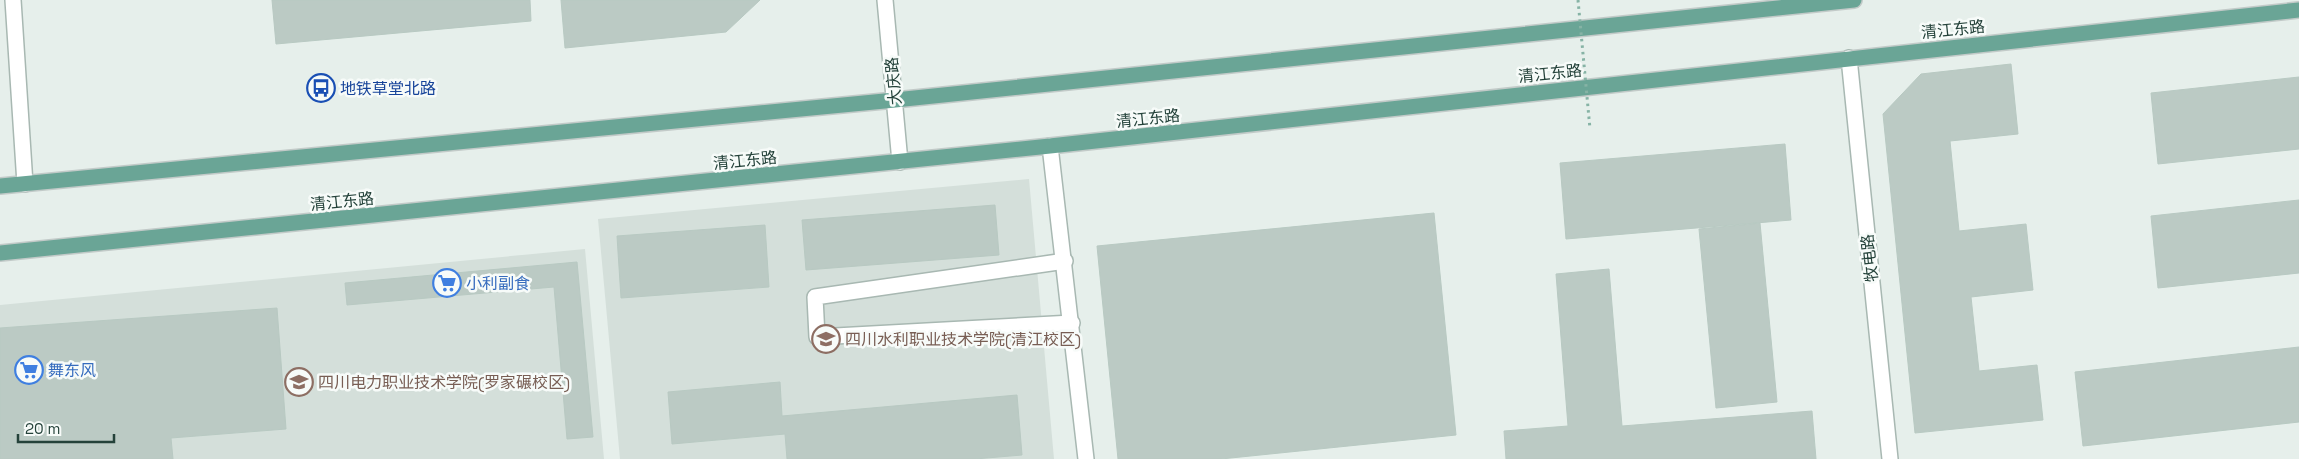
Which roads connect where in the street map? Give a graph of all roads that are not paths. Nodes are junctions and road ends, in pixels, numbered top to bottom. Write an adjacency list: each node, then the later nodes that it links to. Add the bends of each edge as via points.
1 (13, 0): 9 (street)
2 (885, 0): 6 (street, 大庆路)
3 (1848, 0): 6 (main road)
4 (2299, 10): 5 (main road, 清江东路)
5 (1848, 58): 7 (main road, 清江东路); 15 (street, 牧电路)
6 (895, 100): 8 (street, 大庆路); 9 (main road)
7 (1050, 146): 8 (main road, 清江东路); 12 (street)
8 (900, 162): 11 (main road, 清江东路)
9 (25, 184): 10 (main road)
10 (0, 186)
11 (0, 254)
12 (1065, 261): 13 (street); 13 (street, via 815,297 817,337)
13 (1072, 323): 14 (street)
14 (1086, 459)
15 (1890, 459)

